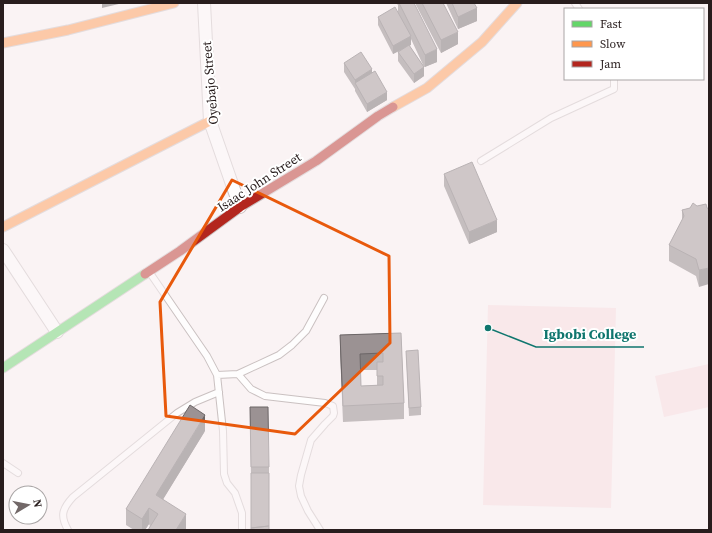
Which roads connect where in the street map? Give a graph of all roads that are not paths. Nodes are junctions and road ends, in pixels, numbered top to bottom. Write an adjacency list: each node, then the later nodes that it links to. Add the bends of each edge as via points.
1 (174, 3): 4 (street, via 94,24)
2 (204, 3): 6 (street, Oyebajo Street)
3 (517, 3): 8 (street, Isaac John Street, via 482,42 427,88 378,116 316,161)
4 (3, 43)
5 (614, 80): 7 (lane, via 614,89 551,118)
6 (210, 121): 8 (street, Oyebajo Street); 9 (street)
7 (481, 160)
8 (240, 207): 11 (street, Isaac John Street)
9 (3, 226)
10 (3, 250): 13 (street)
11 (149, 272): 13 (street, Isaac John Street); 16 (lane, via 207,356)
12 (324, 298): 15 (lane, via 306,331 292,345 279,356)
13 (57, 332): 14 (street, Isaac John Street)
14 (3, 368)
15 (238, 374): 16 (lane); 22 (lane, via 251,389 265,396 333,406 333,416 311,440 301,474 301,496)
16 (217, 375): 17 (lane)
17 (219, 392): 20 (lane, via 177,413 73,497 63,513); 21 (lane, via 224,474 226,483 235,493 242,513)
18 (3, 463): 19 (lane)
19 (18, 473)
20 (68, 530)
21 (242, 530)
22 (320, 530)

